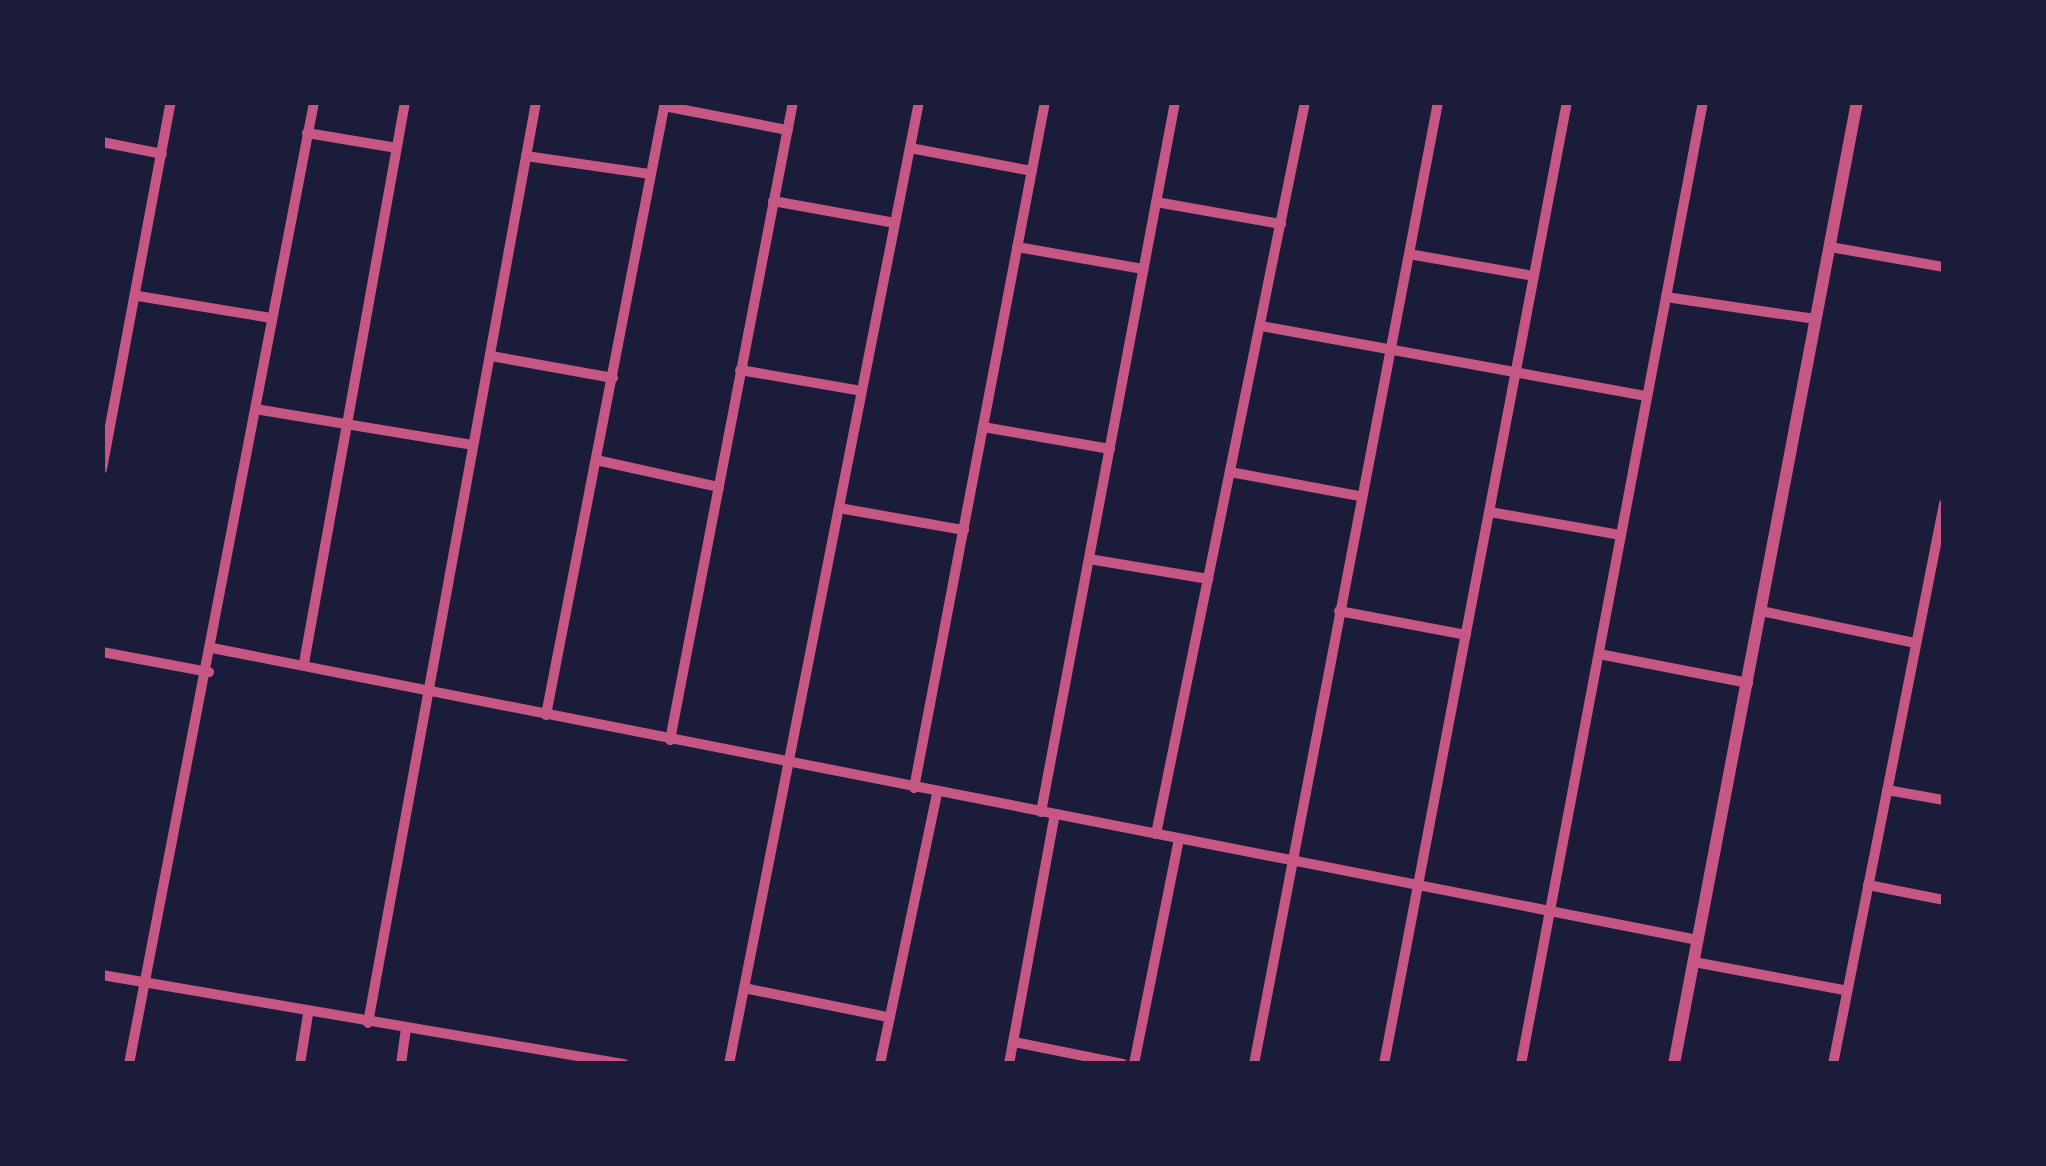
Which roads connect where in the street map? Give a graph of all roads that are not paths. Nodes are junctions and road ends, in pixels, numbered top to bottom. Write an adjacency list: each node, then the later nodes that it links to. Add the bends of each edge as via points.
1 (172, 102): 20 (street)
2 (314, 102): 16 (street)
3 (405, 102): 18 (street)
4 (536, 102): 21 (street)
5 (793, 102): 15 (street)
6 (919, 102): 19 (street)
7 (1045, 102): 22 (street)
8 (1175, 102): 25 (street)
9 (1305, 102): 27 (street)
10 (1438, 102): 30 (street)
11 (1567, 102): 33 (street)
12 (1703, 102): 35 (street)
13 (1857, 102): 29 (street)
14 (664, 104): 15 (street); 23 (street)
15 (788, 130): 24 (street)
16 (308, 133): 18 (street); 36 (street)
17 (102, 142): 20 (street)
18 (397, 148): 47 (street)
19 (910, 148): 22 (street); 26 (street)
20 (162, 154): 34 (street)
21 (526, 156): 23 (street); 40 (street)
22 (1032, 171): 28 (street)
23 (649, 174): 43 (street)
24 (773, 202): 26 (street); 41 (street)
25 (1156, 202): 27 (street); 32 (street)
26 (895, 223): 44 (street)
27 (1281, 224): 38 (street)
28 (1017, 247): 32 (street); 48 (street)
29 (1830, 247): 31 (street); 37 (street)
30 (1408, 254): 33 (street); 39 (street)
31 (1944, 267)
32 (1144, 269): 51 (street)
33 (1534, 276): 42 (street)
34 (138, 296): 36 (street); 49 (street)
35 (1666, 297): 37 (street); 45 (street)
36 (271, 318): 46 (street)
37 (1816, 319): 65 (street)
38 (1261, 326): 39 (street); 54 (street)
39 (1387, 349): 42 (street); 56 (street)
40 (491, 356): 43 (street); 50 (street)
41 (740, 370): 44 (street); 55 (street)
42 (1517, 373): 45 (street); 59 (street)
43 (613, 378): 52 (street)
44 (861, 391): 58 (street)
45 (1646, 396): 61 (street)
46 (255, 409): 47 (street); 68 (street)
47 (350, 422): 50 (street); 71 (street)
48 (983, 427): 51 (street); 60 (street)
49 (106, 437): 53 (street)
50 (472, 444): 74 (street)
51 (1110, 449): 62 (street)
52 (596, 460): 55 (street); 75 (street)
53 (102, 469)
54 (1230, 472): 56 (street); 63 (street)
55 (720, 487): 76 (street)
56 (1360, 496): 64 (street)
57 (1944, 504): 67 (street)
58 (839, 508): 60 (street); 77 (street)
59 (1490, 512): 61 (street); 66 (street)
60 (964, 530): 78 (street)
61 (1620, 535): 70 (street)
62 (1089, 559): 63 (street); 82 (street)
63 (1208, 579): 84 (street)
64 (1340, 611): 66 (street); 86 (street)
65 (1761, 612): 67 (street); 73 (street)
66 (1466, 635): 87 (street)
67 (1916, 643): 79 (street)
68 (212, 648): 71 (street); 72 (street)
69 (102, 652): 72 (street)
70 (1599, 654): 73 (street); 90 (street)
71 (304, 663): 74 (street)
72 (209, 672): 94 (street)
73 (1748, 683): 91 (street)
74 (428, 690): 75 (street); 99 (street)
75 (546, 715): 76 (street)
76 (670, 740): 77 (street)
77 (788, 765): 78 (street); 95 (street)
78 (914, 788): 80 (street)
79 (1887, 790): 81 (street); 88 (street)
80 (937, 794): 82 (street); 98 (street)
81 (1944, 800)
82 (1041, 812): 83 (street)
83 (1055, 814): 84 (street); 101 (street)
84 (1156, 834): 85 (street)
85 (1178, 838): 86 (street); 111 (street)
86 (1290, 859): 87 (street); 112 (street)
87 (1418, 884): 90 (street); 113 (street)
88 (1868, 885): 89 (street); 96 (street)
89 (1944, 900)
90 (1550, 912): 91 (street); 114 (street)
91 (1698, 940): 92 (street)
92 (1694, 962): 96 (street); 115 (street)
93 (102, 975): 94 (street)
94 (146, 984): 97 (street); 103 (street)
95 (744, 988): 98 (street); 107 (street)
96 (1844, 990): 116 (street)
97 (308, 1014): 99 (street); 104 (street)
98 (888, 1017): 108 (street)
99 (368, 1023): 100 (street)
100 (406, 1030): 102 (street); 105 (street)
101 (1014, 1042): 109 (street); 110 (street)
102 (567, 1059): 106 (street)
103 (129, 1064)
104 (300, 1064)
105 (401, 1064)
106 (624, 1064)
107 (729, 1064)
108 (880, 1064)
109 (1010, 1064)
110 (1123, 1064)
111 (1134, 1064)
112 (1254, 1064)
113 (1384, 1064)
114 (1520, 1064)
115 (1674, 1064)
116 (1833, 1064)

